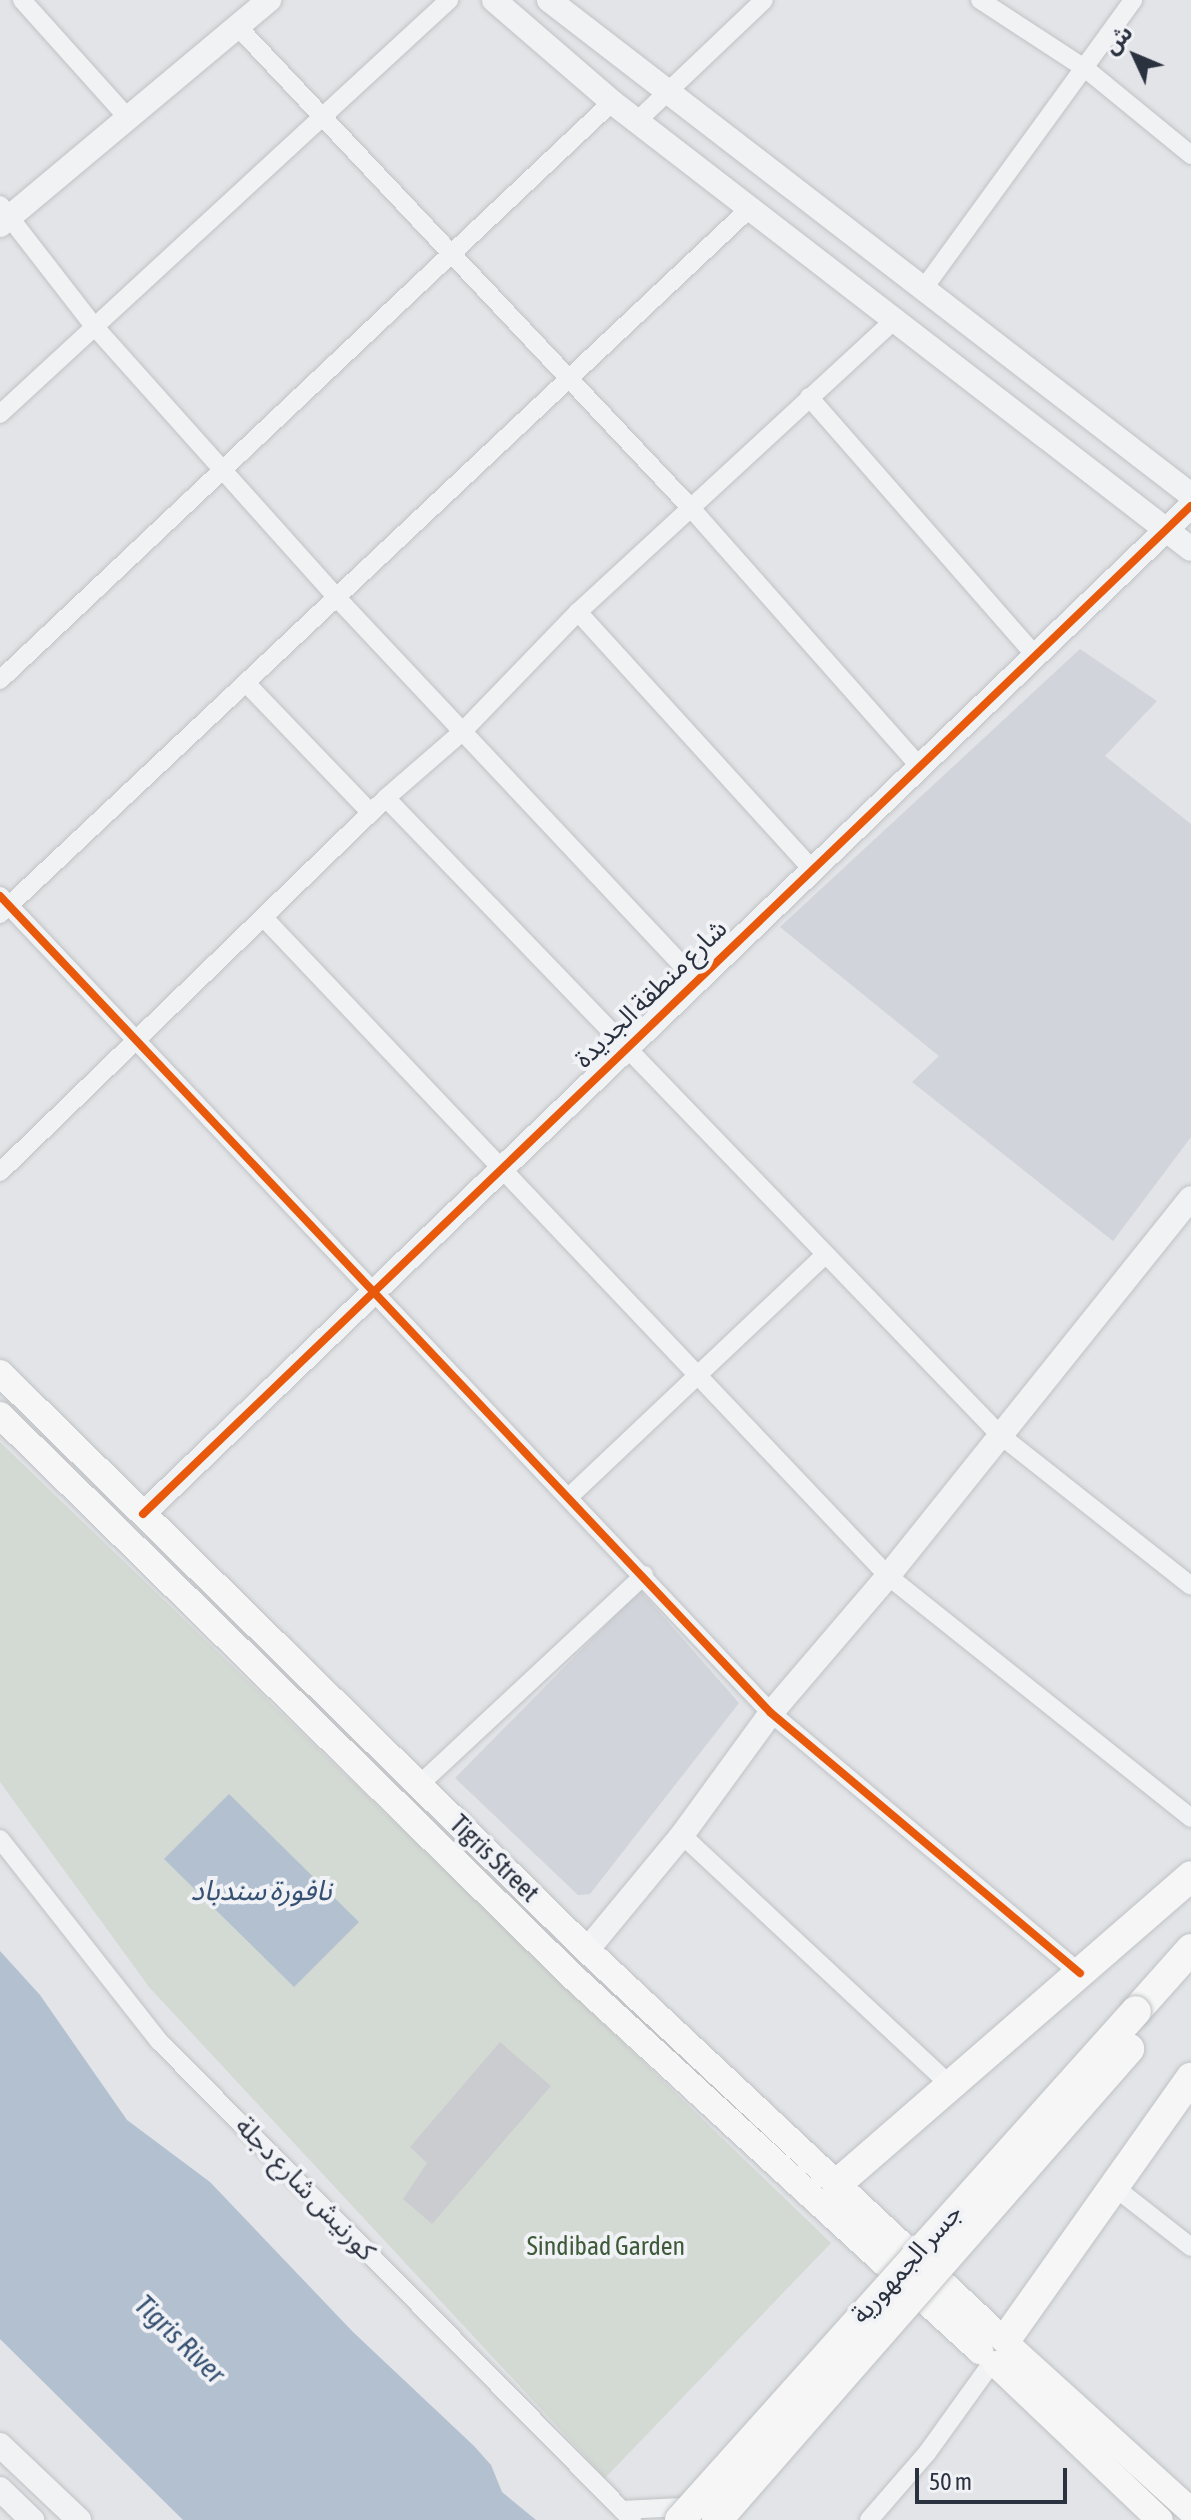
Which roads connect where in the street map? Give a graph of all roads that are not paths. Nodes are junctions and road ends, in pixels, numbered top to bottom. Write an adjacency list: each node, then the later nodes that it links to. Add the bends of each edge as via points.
1 (22, 0): 14 (street)
2 (269, 0): 9 (street)
3 (449, 0): 13 (street)
4 (494, 0): 12 (street)
5 (549, 0): 11 (street)
6 (764, 0): 11 (street)
7 (980, 0): 10 (street)
8 (1133, 0): 10 (street)
9 (237, 26): 13 (street); 14 (street)
10 (1086, 69): 16 (street); 20 (street)
11 (667, 91): 15 (street); 20 (street)
12 (612, 102): 15 (street); 19 (street)
13 (323, 115): 19 (street); 22 (street)
14 (128, 118): 18 (street)
15 (637, 121): 17 (street)
16 (1191, 155)
17 (750, 208): 21 (street); 23 (street)
18 (3, 216): 22 (street)
19 (449, 256): 23 (street); 26 (street)
20 (924, 288): 27 (street)
21 (895, 319): 24 (street); 30 (street)
22 (94, 326): 25 (street); 26 (street)
23 (569, 380): 29 (street); 32 (street)
24 (809, 397): 29 (street); 34 (street)
25 (0, 414)
26 (222, 469): 32 (street); 35 (street)
27 (1191, 495)
28 (1191, 506): 30 (street, شارع منطقة الجديدة)
29 (690, 507): 33 (street); 38 (street)
30 (1168, 531): 31 (street); 34 (street, شارع منطقة الجديدة)
31 (1191, 549)
32 (339, 600): 36 (street); 37 (street)
33 (578, 612): 37 (street); 41 (street)
34 (1035, 655): 38 (street, شارع منطقة الجديدة)
35 (0, 680)
36 (246, 683): 40 (street); 42 (street)
37 (463, 731): 39 (street); 44 (street)
38 (919, 766): 41 (street, شارع منطقة الجديدة)
39 (386, 798): 40 (street); 46 (street)
40 (371, 813): 43 (street)
41 (811, 868): 44 (street, شارع منطقة الجديدة)
42 (3, 905): 45 (street)
43 (265, 919): 45 (street); 47 (street)
44 (695, 979): 46 (street, شارع منطقة الجديدة)
45 (138, 1040): 48 (street); 51 (street)
46 (623, 1049): 47 (street, شارع منطقة الجديدة); 50 (street)
47 (503, 1165): 51 (street, شارع منطقة الجديدة); 53 (street)
48 (0, 1172)
49 (1191, 1198): 55 (street)
50 (823, 1257): 53 (street); 55 (street)
51 (374, 1289): 56 (street); 57 (street, شارع منطقة الجديدة)
52 (0, 1373): 57 (main road, Tigris Street)
53 (696, 1375): 56 (street); 59 (street)
54 (0, 1415): 70 (main road, Tigris Street)
55 (1000, 1435): 59 (street); 60 (street)
56 (570, 1496): 58 (street)
57 (143, 1514): 62 (main road, Tigris Street)
58 (644, 1575): 61 (street); 62 (street)
59 (888, 1576): 61 (street); 63 (street)
60 (1191, 1586)
61 (771, 1713): 64 (street); 69 (street)
62 (419, 1785): 68 (main road, Tigris Street)
63 (1191, 1818)
64 (682, 1835): 68 (street); 74 (street)
65 (0, 1839): 82 (street, كورنيش شارع دجلة, via 160,2042)
66 (1191, 1876): 69 (main road)
67 (1191, 1949): 72 (main road)
68 (587, 1950): 70 (main road); 75 (main road, Tigris Street)
69 (1080, 1973): 74 (main road)
70 (571, 1975): 78 (main road, Tigris Street)
71 (1191, 1979): 72 (main road)
72 (1144, 2017): 85 (main road, جسر الجمهورية, bridge); 87 (main road, جسر الجمهورية, bridge)
73 (1191, 2078): 76 (main road)
74 (952, 2087): 75 (main road)
75 (837, 2184): 78 (main road, Tigris Street)
76 (1113, 2186): 77 (street); 78 (main road)
77 (1191, 2247)
78 (997, 2350): 81 (main road); 88 (street, via 927,2453); 89 (main road, Tigris Street)
79 (0, 2445): 84 (street)
80 (0, 2489): 83 (street)
81 (1191, 2511)
82 (627, 2515): 86 (street, via 682,2507)
83 (32, 2520)
84 (79, 2520)
85 (680, 2520)
86 (705, 2520)
87 (717, 2520)
88 (869, 2520)
89 (1160, 2520)

